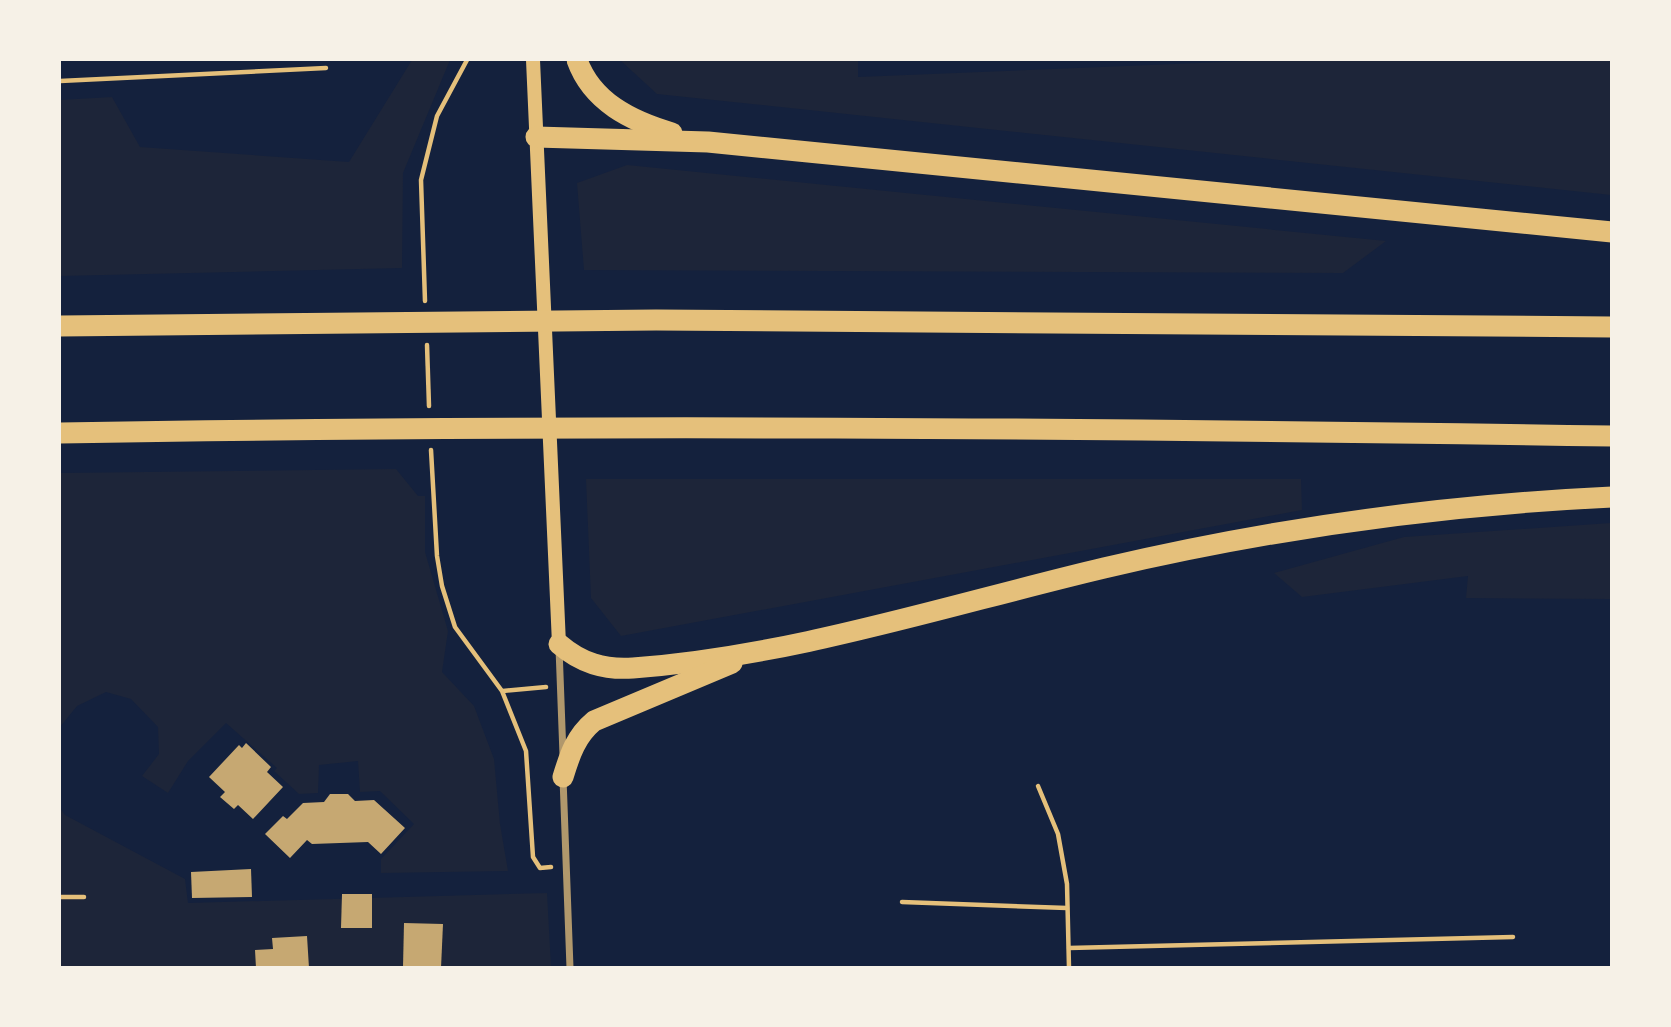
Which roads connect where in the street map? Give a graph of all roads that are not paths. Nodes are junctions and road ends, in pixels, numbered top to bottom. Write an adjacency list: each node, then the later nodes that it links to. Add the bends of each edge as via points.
1 (533, 60): 3 (main road)
2 (577, 60): 4 (highway, via 595,92 615,109 642,124)
3 (536, 137): 4 (highway); 11 (main road)
4 (708, 142): 5 (highway)
5 (1612, 232)
6 (60, 326): 7 (highway, via 670,320)
7 (1612, 327)
8 (60, 433): 9 (highway, via 853,428)
9 (1612, 436)
10 (1612, 497): 12 (highway, via 1375,518 1239,542 1107,568)
11 (559, 644): 12 (highway, via 590,664 608,668); 13 (street)
12 (760, 652): 13 (highway, via 594,721 572,748)
13 (563, 777): 14 (street)
14 (570, 968)

